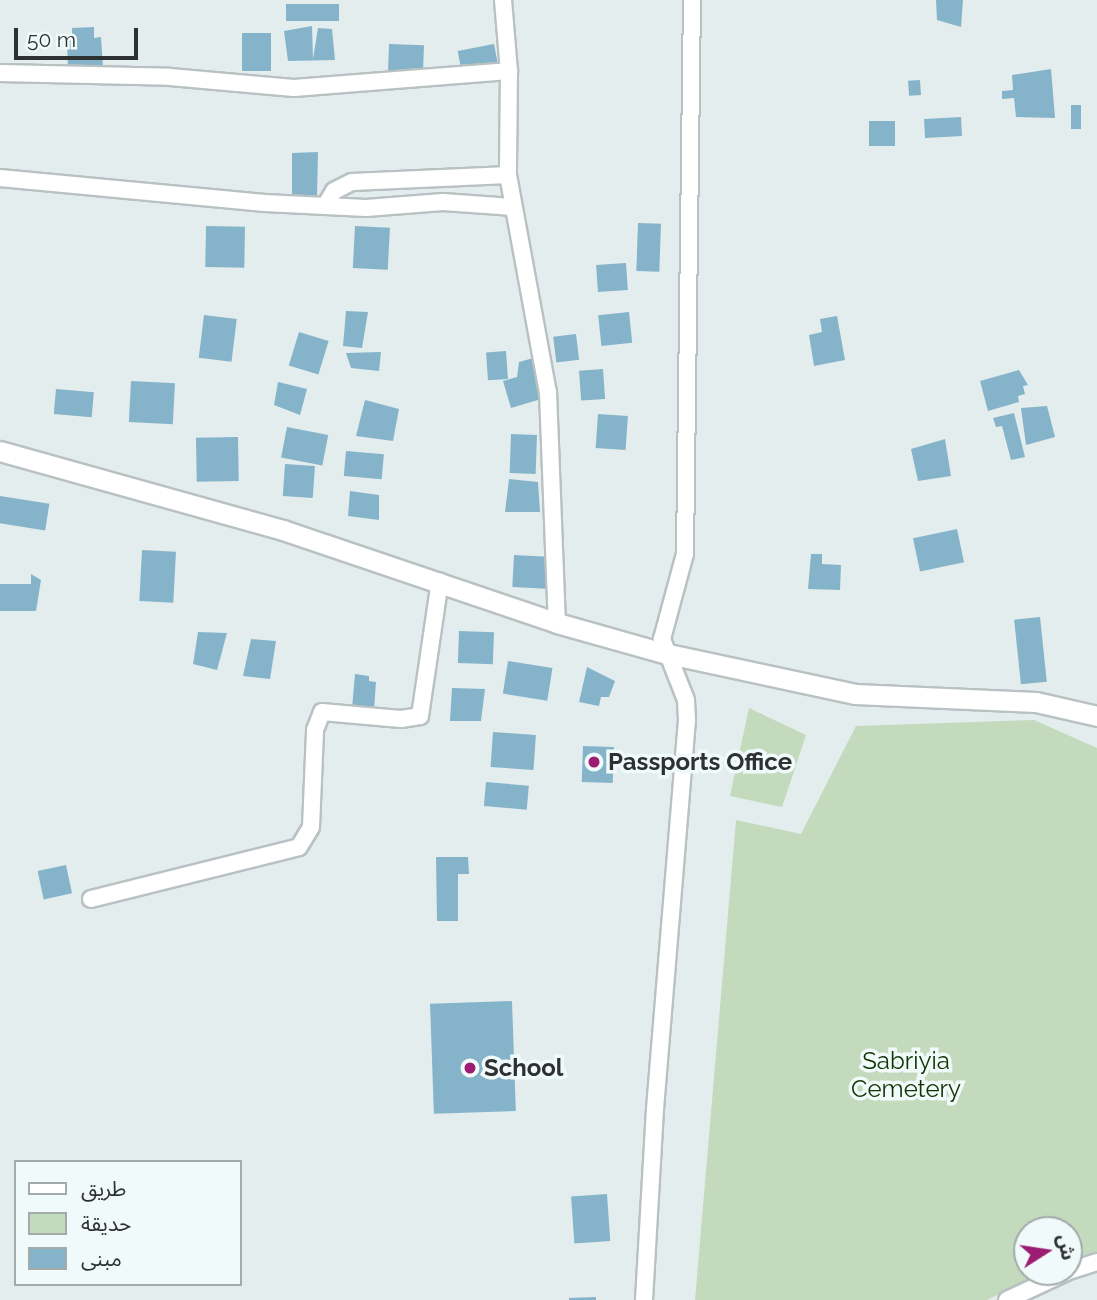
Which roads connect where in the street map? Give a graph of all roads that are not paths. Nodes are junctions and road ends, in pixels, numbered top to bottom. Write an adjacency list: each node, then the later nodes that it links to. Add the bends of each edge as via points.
1 (503, 0): 3 (street)
2 (692, 0): 12 (street, via 685,554 665,626)
3 (509, 71): 4 (street, via 294,88 170,77); 5 (street)
4 (0, 73)
5 (508, 175): 7 (street, via 352,182 334,191); 8 (street)
6 (0, 178): 7 (street)
7 (325, 206): 8 (street, via 436,202)
8 (512, 207): 11 (street, via 548,392)
9 (0, 451): 10 (street, via 283,530)
10 (440, 581): 11 (street); 14 (street, via 420,716 401,719 322,712 315,730 311,827 299,847)
11 (557, 623): 12 (street)
12 (664, 653): 13 (street, via 855,694 1036,702); 16 (street, via 686,700 687,720)
13 (1097, 716)
14 (91, 899)
15 (1038, 1286): 17 (street)
16 (644, 1300)
17 (1007, 1300)

